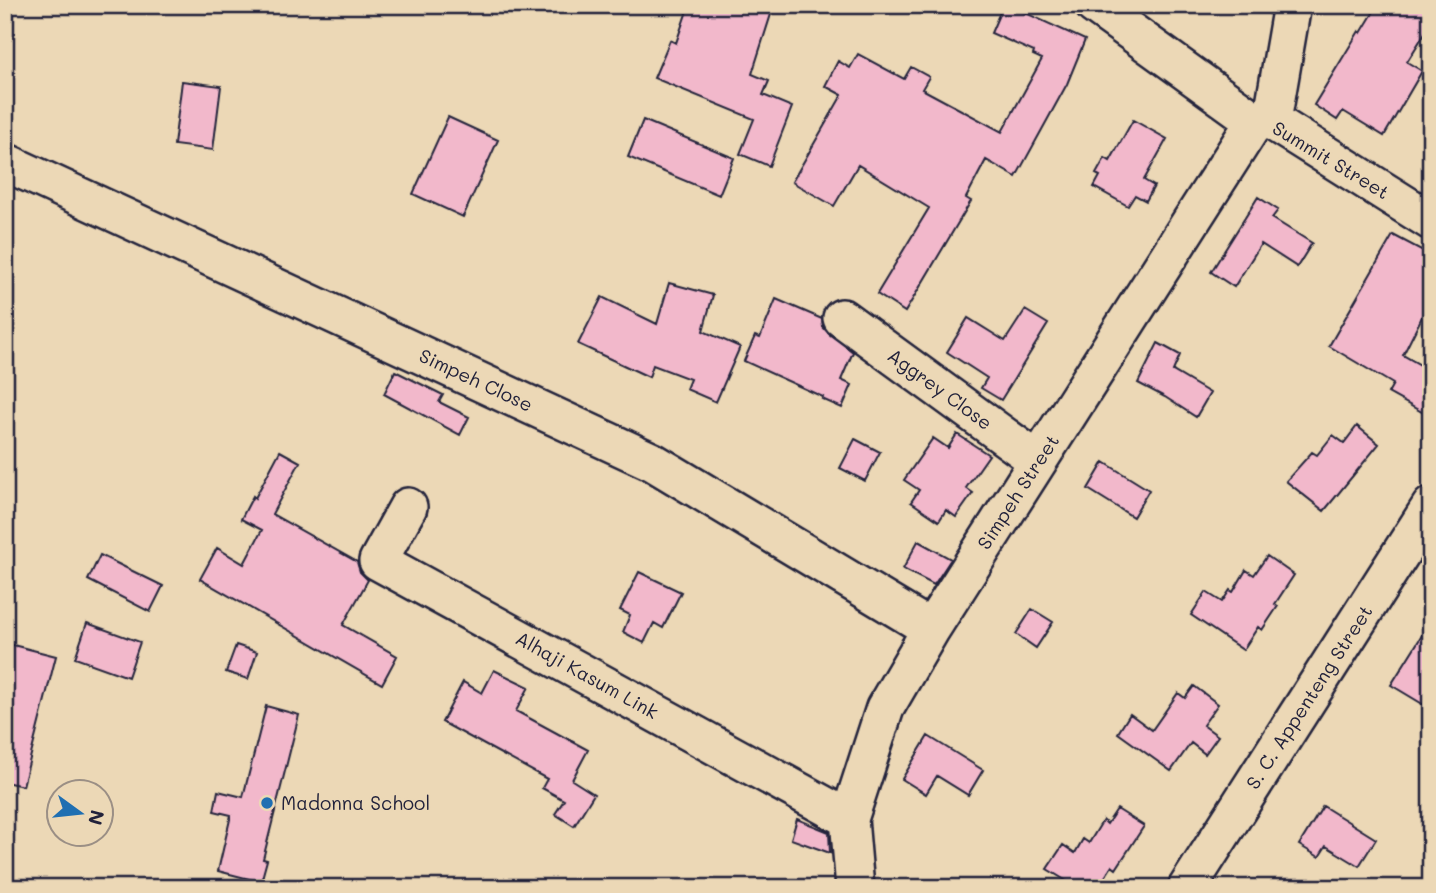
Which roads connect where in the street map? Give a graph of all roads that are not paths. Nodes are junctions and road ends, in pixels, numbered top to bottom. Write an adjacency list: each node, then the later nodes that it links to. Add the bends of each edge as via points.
1 (1094, 5): 3 (street, Summit Street)
2 (1292, 5): 3 (street)
3 (1263, 121): 5 (street, Summit Street); 7 (street, Simpeh Street)
4 (5, 162): 10 (street, Simpeh Close, via 653,461)
5 (1431, 221)
6 (842, 318): 7 (street, Aggrey Close)
7 (1038, 461): 10 (street, Simpeh Street)
8 (1431, 506): 13 (street, S. C. Appenteng Street)
9 (408, 507): 11 (street, Alhaji Kasum Link, via 378,561)
10 (931, 629): 11 (street, Simpeh Street, via 885,708)
11 (849, 819): 12 (street, Simpeh Street)
12 (855, 888)
13 (1187, 888)

